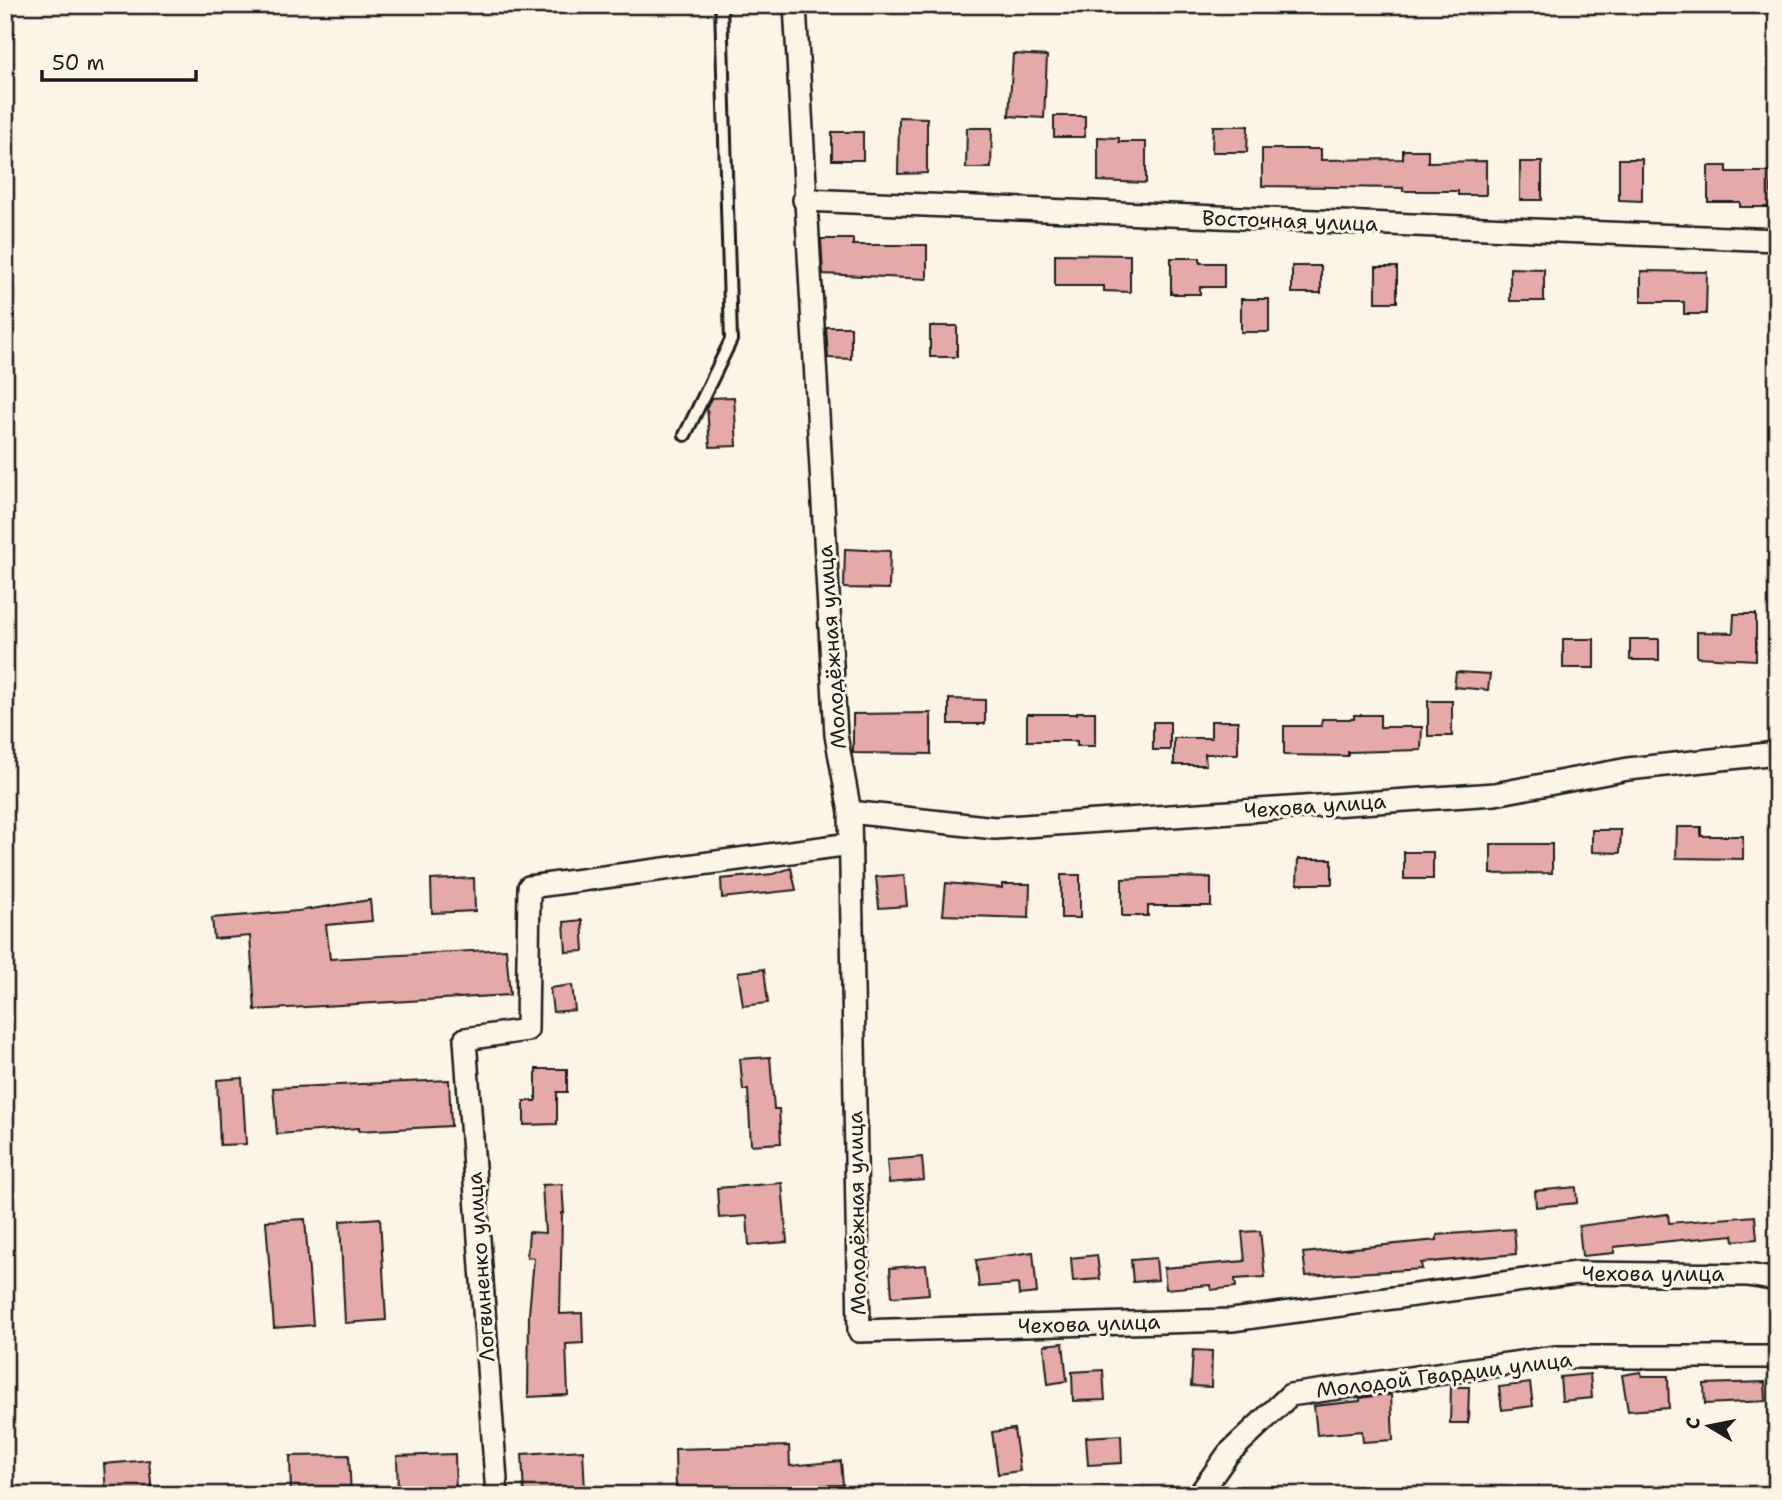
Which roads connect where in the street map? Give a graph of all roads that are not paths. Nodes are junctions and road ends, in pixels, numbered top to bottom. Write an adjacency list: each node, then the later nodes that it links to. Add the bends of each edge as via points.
1 (720, 5): 5 (lane, via 731,340)
2 (796, 5): 3 (street, Молодёжная улица)
3 (804, 200): 4 (street, Восточная улица); 7 (street, Молодёжная улица, via 836,735)
4 (1777, 240)
5 (685, 435)
6 (1777, 753): 7 (street, Чехова улица, via 1628,769 1495,794 1009,827)
7 (850, 812): 8 (street, Молодёжная улица)
8 (851, 844): 10 (street, Молодёжная улица); 12 (street, Логвиненко улица, via 529,887 527,1030 465,1038)
9 (1777, 1280): 10 (street, Чехова улица, via 1748,1275 1576,1273 1232,1320)
10 (859, 1331)
11 (1777, 1357): 13 (street, Молодой Гвардии улица, via 1555,1357 1290,1395 1228,1454)
12 (497, 1495)
13 (1199, 1495)

